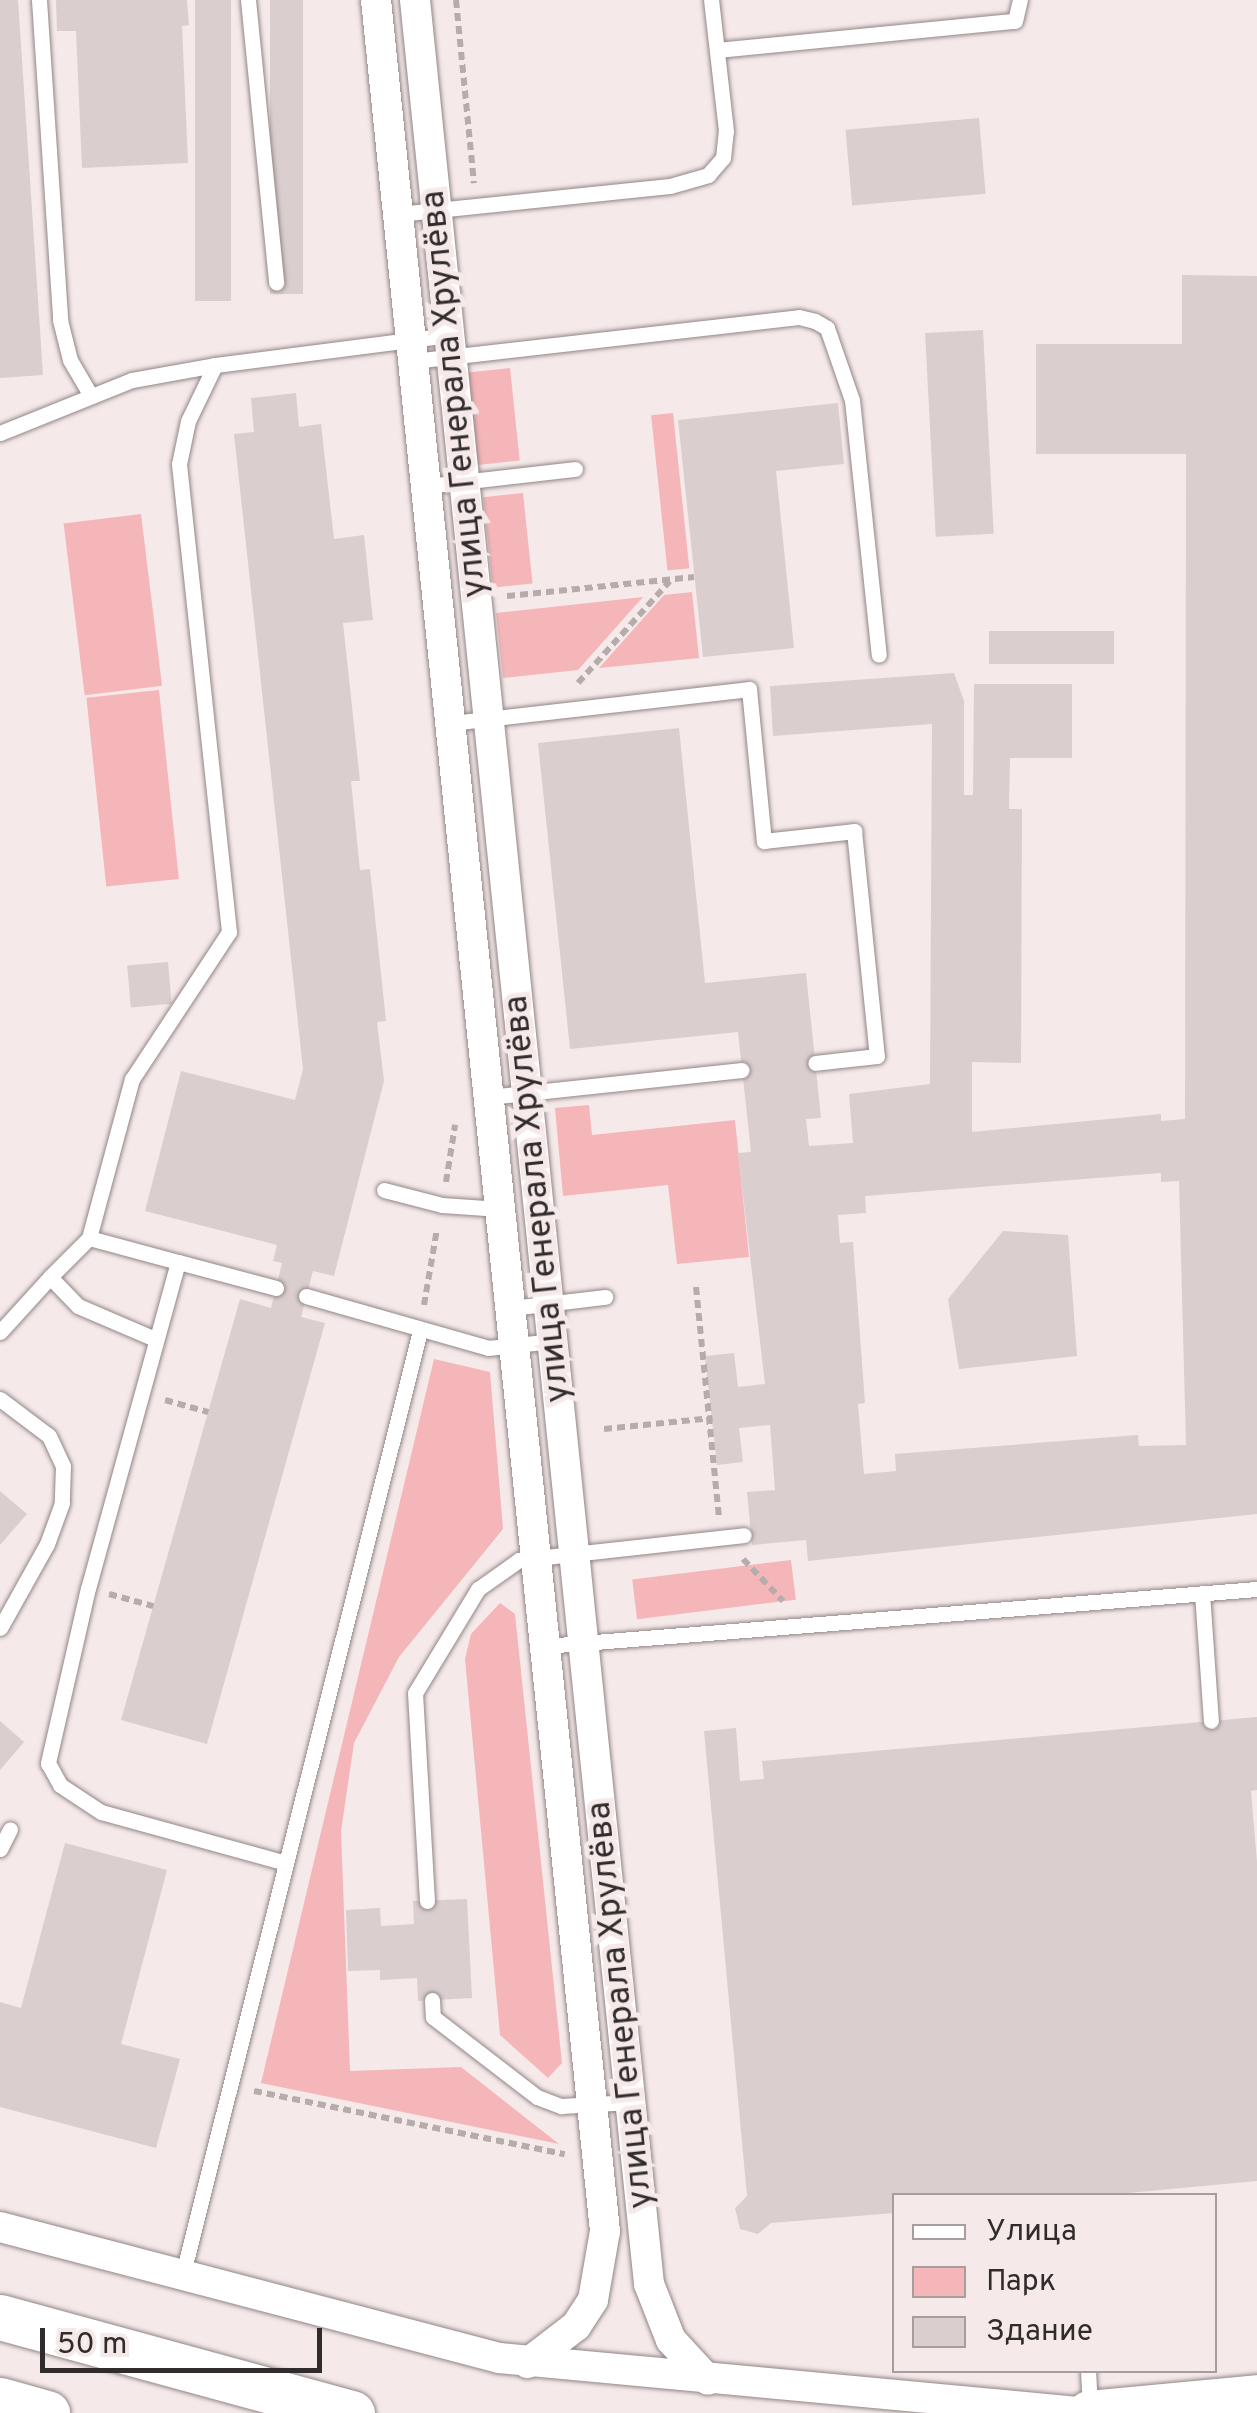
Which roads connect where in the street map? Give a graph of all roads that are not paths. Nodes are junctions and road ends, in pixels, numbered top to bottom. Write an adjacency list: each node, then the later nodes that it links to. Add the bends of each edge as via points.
1 (39, 0): 14 (lane, via 60,320 70,360)
2 (248, 0): 10 (lane)
3 (376, 0): 9 (street, улица Генерала Хрулёва)
4 (415, 0): 8 (street, улица Генерала Хрулёва)
5 (711, 0): 7 (lane)
6 (1020, 0): 7 (lane, via 1015,21)
7 (717, 50): 8 (lane, via 726,131 722,158 708,175 670,186)
8 (436, 209): 9 (lane); 11 (street, улица Генерала Хрулёва)
9 (398, 214): 12 (street, улица Генерала Хрулёва)
10 (276, 283)
11 (450, 346): 12 (lane); 17 (street, улица Генерала Хрулёва); 19 (lane, via 799,317 827,328 852,400)
12 (412, 350): 13 (lane); 18 (street, улица Генерала Хрулёва)
13 (216, 365): 14 (lane, via 178,368); 28 (lane, via 188,421 179,464 229,932 132,1079)
14 (91, 396): 15 (lane)
15 (0, 432)
16 (575, 469): 17 (lane)
17 (464, 482): 18 (lane); 20 (street, улица Генерала Хрулёва)
18 (426, 486): 21 (street, улица Генерала Хрулёва)
19 (879, 655)
20 (489, 720): 21 (lane); 22 (lane, via 749,689 764,842 854,831 877,1056); 24 (street, улица Генерала Хрулёва)
21 (451, 723): 25 (street, улица Генерала Хрулёва)
22 (815, 1062)
23 (742, 1070): 24 (lane)
24 (527, 1092): 25 (lane); 34 (street, улица Генерала Хрулёва)
25 (489, 1097): 27 (street, улица Генерала Хрулёва)
26 (384, 1190): 27 (lane, via 442,1205)
27 (500, 1209): 35 (street, улица Генерала Хрулёва)
28 (89, 1238): 29 (lane); 30 (lane)
29 (178, 1262): 31 (lane); 38 (lane)
30 (50, 1277): 37 (lane); 38 (lane, via 78,1306)
31 (276, 1288)
32 (306, 1296): 36 (lane)
33 (605, 1297): 34 (lane)
34 (549, 1304): 35 (lane); 39 (street, улица Генерала Хрулёва)
35 (510, 1308): 40 (street, улица Генерала Хрулёва)
36 (420, 1331): 40 (lane, via 488,1348); 53 (lane)
37 (0, 1332)
38 (156, 1339): 53 (lane, via 48,1764 60,1785 102,1812)
39 (552, 1341): 40 (lane); 43 (street, улица Генерала Хрулёва)
40 (515, 1345): 44 (street, улица Генерала Хрулёва)
41 (0, 1400): 47 (lane, via 50,1436 63,1466 62,1503 47,1544)
42 (744, 1535): 43 (lane)
43 (574, 1554): 44 (lane); 48 (street, улица Генерала Хрулёва)
44 (536, 1558): 49 (street, улица Генерала Хрулёва); 54 (lane, via 496,1572 478,1589 415,1693)
45 (1257, 1588): 46 (lane)
46 (1202, 1593): 48 (lane); 50 (lane)
47 (0, 1628)
48 (583, 1642): 49 (lane); 56 (street, улица Генерала Хрулёва)
49 (545, 1646): 57 (street, улица Генерала Хрулёва)
50 (1211, 1721)
51 (10, 1829): 52 (lane)
52 (0, 1849)
53 (286, 1863): 59 (lane)
54 (427, 1900)
55 (432, 2000): 57 (lane, via 433,2017 537,2097 561,2106)
56 (630, 2092): 57 (lane); 63 (street, улица Генерала Хрулёва, via 649,2284 672,2340)
57 (592, 2096): 61 (street, улица Генерала Хрулёва, via 606,2231 593,2300 576,2326)
58 (0, 2227): 59 (street)
59 (182, 2276): 61 (street, via 397,2336)
60 (0, 2317): 66 (main road)
61 (528, 2363): 63 (street)
62 (1088, 2373): 68 (lane)
63 (708, 2380): 68 (street)
64 (1257, 2397): 68 (main road)
65 (0, 2400): 67 (main road)
66 (344, 2412)
67 (46, 2413)
68 (1090, 2413)

